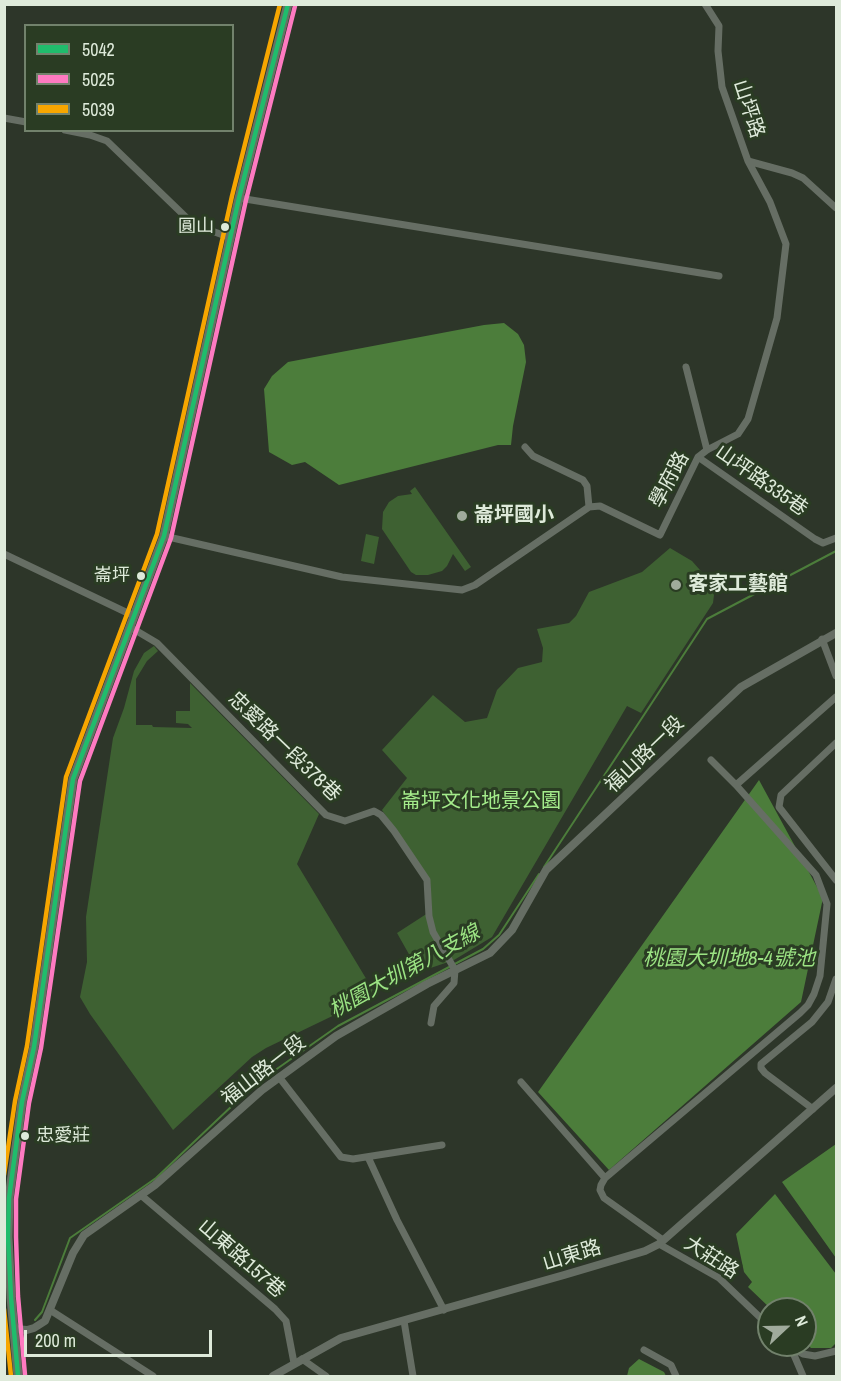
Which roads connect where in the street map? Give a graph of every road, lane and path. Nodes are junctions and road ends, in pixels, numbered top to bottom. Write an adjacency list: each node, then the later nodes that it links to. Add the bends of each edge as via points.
1 (288, 4): 7 (main road)
2 (705, 4): 6 (street, 山坪路, via 719,26 722,87)
3 (4, 118): 4 (street)
4 (24, 122)
5 (75, 132): 9 (street, via 107,141 193,224)
6 (748, 161): 8 (street, 山坪路, via 803,178); 13 (street, 學府路, via 786,244 777,318 748,419 738,434)
7 (239, 198): 9 (main road); 10 (street)
8 (837, 208)
9 (231, 238): 16 (main road)
10 (719, 276)
11 (686, 367): 13 (street)
12 (525, 447): 15 (street, via 533,456 583,480)
13 (706, 450): 14 (street, 學府路)
14 (698, 457): 15 (street, 學府路, via 660,535 600,506); 17 (street, 山坪路335巷, via 815,539 823,543)
15 (589, 507): 16 (street, via 462,590 342,577)
16 (164, 536): 19 (main road)
17 (837, 538)
18 (4, 554): 19 (street)
19 (134, 616): 20 (main road)
20 (130, 627): 29 (street, 忠愛路一段378巷, via 157,643 326,815 345,821 374,811 381,815 427,880 433,932); 41 (main road, via 73,779 9,1198)
21 (837, 633): 22 (street, 福山路一段)
22 (822, 639): 23 (street); 29 (street, 福山路一段, via 741,687 546,870 512,930 490,953)
23 (837, 676)
24 (837, 697): 27 (street)
25 (837, 743): 28 (street, via 781,795 779,807)
26 (711, 760): 27 (street)
27 (736, 785): 38 (street, via 816,875 827,904 820,976 807,1005 788,1025)
28 (837, 880)
29 (453, 967): 31 (street, via 454,983 434,1006); 32 (street, 福山路一段, via 336,1036)
30 (837, 979): 35 (street, via 828,1002 812,1023 761,1064 765,1073)
31 (431, 1023)
32 (279, 1077): 37 (street, via 341,1157); 39 (street, 福山路一段)
33 (521, 1082): 38 (street)
34 (837, 1088): 35 (street, 山東路)
35 (813, 1109): 40 (street, 山東路)
36 (442, 1145): 37 (street)
37 (368, 1157): 43 (street)
38 (605, 1178): 40 (street, 大莊路, via 600,1190 604,1198)
39 (142, 1196): 42 (street, 福山路一段, via 84,1235); 51 (street, 山東路157巷, via 275,1309 286,1321)
40 (661, 1242): 43 (street, 山東路, via 645,1251); 44 (street, 大莊路, via 719,1278)
41 (7, 1276): 46 (main road)
42 (50, 1310): 46 (street, 福山路一段, via 45,1321 34,1328); 54 (street)
43 (444, 1310): 45 (street, 山東路)
44 (757, 1314)
45 (404, 1321): 51 (street, 山東路, via 341,1338); 57 (street)
46 (15, 1329): 53 (main road)
47 (644, 1350): 58 (street, via 671,1365)
48 (837, 1351): 49 (street)
49 (817, 1356)
50 (795, 1357): 52 (street)
51 (298, 1361): 55 (street, 山東路); 56 (street)
52 (803, 1376)
53 (18, 1377)
54 (153, 1377)
55 (273, 1377)
56 (326, 1377)
57 (413, 1377)
58 (676, 1377)

